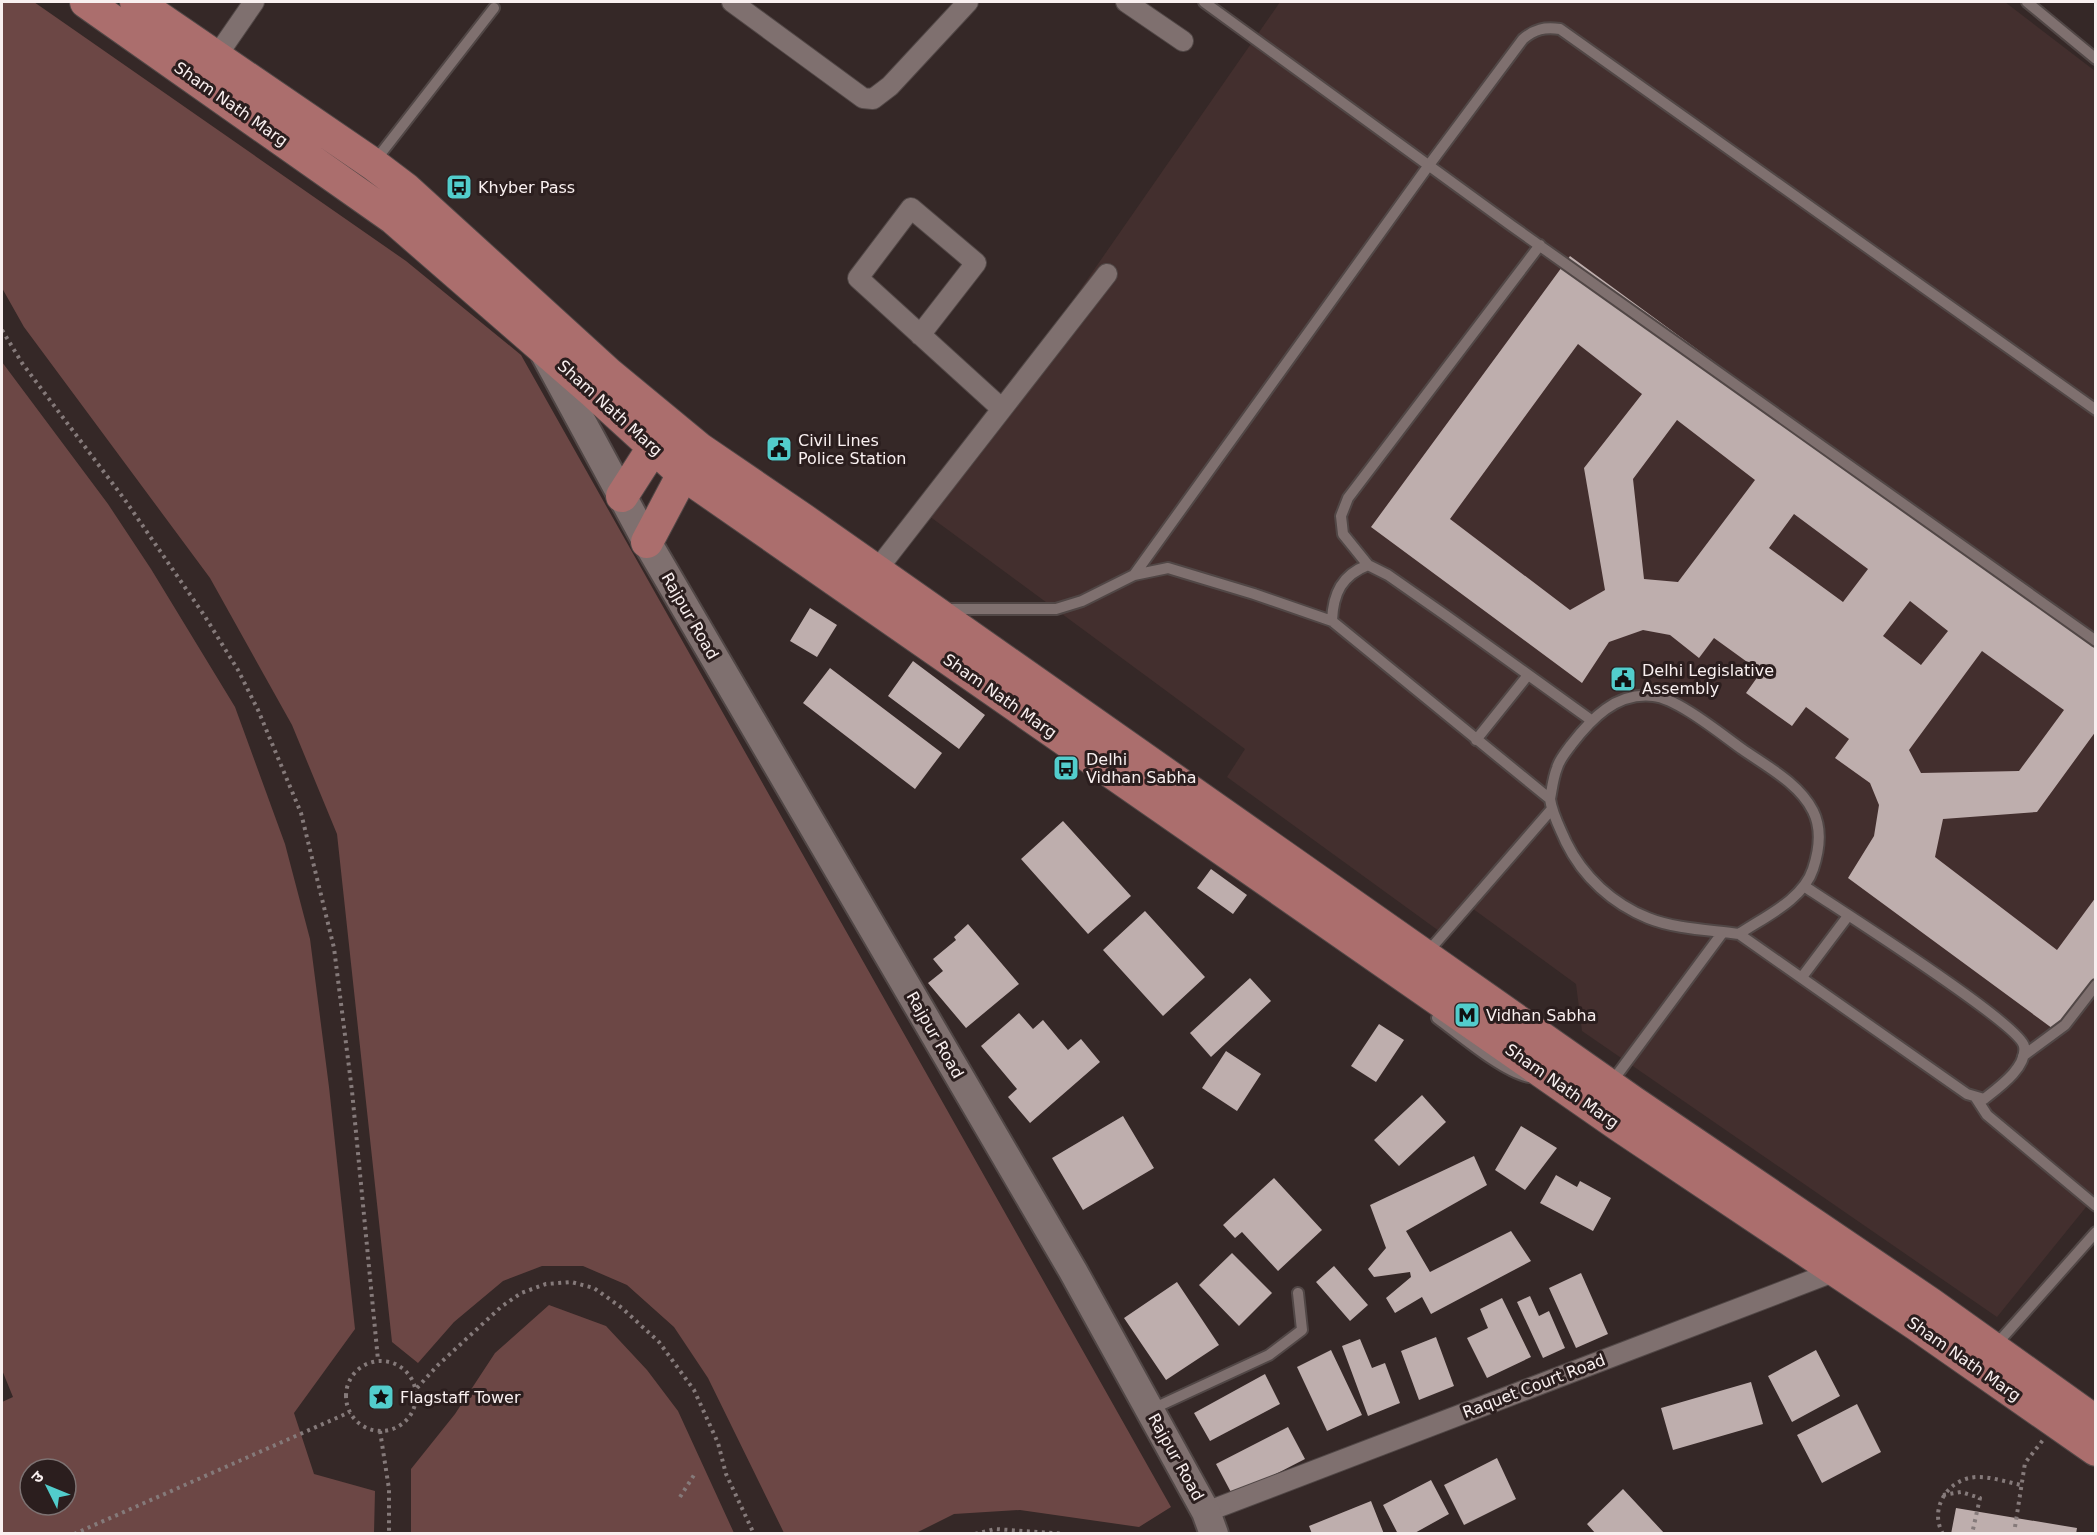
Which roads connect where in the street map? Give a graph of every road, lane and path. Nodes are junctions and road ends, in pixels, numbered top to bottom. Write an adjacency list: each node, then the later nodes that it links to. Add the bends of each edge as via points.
1 (86, 2): 19 (main road, Sham Nath Marg, via 393,218)
2 (254, 2): 11 (street)
3 (732, 2): 4 (street, via 863,98 873,99 890,86)
4 (968, 2)
5 (1126, 2): 10 (street)
6 (1204, 2): 14 (lane)
7 (2027, 2): 12 (lane)
8 (150, 5): 11 (main road, Sham Nath Marg)
9 (494, 8): 13 (lane)
10 (1182, 41)
11 (216, 57): 13 (main road, Sham Nath Marg)
12 (2096, 59)
13 (373, 164): 22 (main road, Sham Nath Marg, via 406,189 608,373)
14 (1429, 165): 15 (lane); 21 (lane, via 1523,39 1533,30 1560,29); 28 (lane)
15 (1539, 245): 26 (lane, via 1348,498 1341,516 1343,534); 31 (lane)
16 (1107, 274): 20 (street)
17 (2, 330): 55 (path, via 204,615 258,710 301,813 334,948)
18 (920, 335): 18 (street, via 858,278 911,208 975,263); 20 (street)
19 (540, 345): 22 (main road, Sham Nath Marg); 24 (street, Rajpur Road)
20 (1002, 408): 27 (street)
21 (2096, 410)
22 (661, 435): 23 (main road, Sham Nath Marg); 24 (main road)
23 (691, 461): 25 (main road); 27 (main road, Sham Nath Marg); 29 (main road, Sham Nath Marg)
24 (622, 496): 25 (street, Rajpur Road)
25 (647, 542): 57 (street, Rajpur Road, via 1073,1271)
26 (1368, 565): 30 (lane, via 1353,571 1341,585); 32 (lane, via 1388,575)
27 (876, 571): 29 (main road, Sham Nath Marg)
28 (1134, 575): 29 (lane, via 1082,601 1056,609); 30 (lane, via 1168,568)
29 (921, 621): 36 (main road, Sham Nath Marg); 42 (main road, Sham Nath Marg)
30 (1332, 621): 34 (lane)
31 (2096, 641)
32 (1528, 675): 33 (lane); 34 (lane)
33 (1591, 720): 35 (lane, via 1557,767); 37 (lane, via 1608,706 1654,695 1676,704 1794,786 1813,811 1818,826 1819,845 1813,871)
34 (1476, 740): 35 (lane)
35 (1550, 804): 40 (lane, via 1571,851 1589,878 1614,900 1650,919); 42 (lane)
36 (1242, 863): 38 (lane); 42 (main road, Sham Nath Marg)
37 (1804, 886): 39 (lane); 41 (lane, via 1790,900)
38 (1268, 896)
39 (1848, 915): 43 (lane); 46 (lane, via 1975,1000 2016,1034 2023,1043)
40 (1723, 932): 41 (lane); 48 (lane)
41 (1739, 933): 43 (lane)
42 (1416, 967): 47 (main road, Sham Nath Marg); 48 (main road, Sham Nath Marg)
43 (1802, 977): 49 (lane)
44 (2096, 985): 46 (lane, via 2056,1034)
45 (1431, 1013): 47 (lane, via 1514,1072)
46 (2023, 1056): 49 (lane, via 2010,1078 1984,1099)
47 (1559, 1084): 48 (main road, Sham Nath Marg)
48 (1600, 1096): 52 (main road, Sham Nath Marg)
49 (1976, 1098): 50 (lane, via 1988,1115)
50 (2096, 1206)
51 (2096, 1232): 54 (lane)
52 (1847, 1263): 54 (main road, Sham Nath Marg); 67 (street, Raquet Court Road)
53 (1298, 1293): 57 (lane, via 1302,1330 1269,1355)
54 (1986, 1359): 59 (main road, Sham Nath Marg); 60 (main road, Sham Nath Marg)
55 (378, 1360): 56 (path, via 402,1366); 58 (path, via 359,1367 352,1375 346,1393)
56 (417, 1388): 61 (path, via 416,1404 409,1419 396,1428); 71 (path, via 501,1307 521,1293 546,1284 571,1282 594,1288 659,1342 694,1390)
57 (1150, 1410): 67 (street, Rajpur Road)
58 (350, 1412): 61 (path, via 363,1426); 69 (path)
59 (2096, 1422)
60 (2056, 1423): 62 (main road, Sham Nath Marg); 64 (path, via 2025,1463)
61 (380, 1431): 70 (path, via 389,1489)
62 (2096, 1450)
63 (694, 1475): 66 (path)
64 (2021, 1485): 65 (path, via 1969,1478); 68 (path)
65 (1942, 1495): 74 (path, via 1938,1509); 75 (path, via 1961,1492 1980,1498)
66 (680, 1497)
67 (1210, 1523)
68 (2015, 1527)
69 (74, 1533)
70 (389, 1533)
71 (754, 1533)
72 (975, 1533): 73 (path, via 995,1529)
73 (1066, 1533)
74 (1943, 1533)
75 (1972, 1533)

